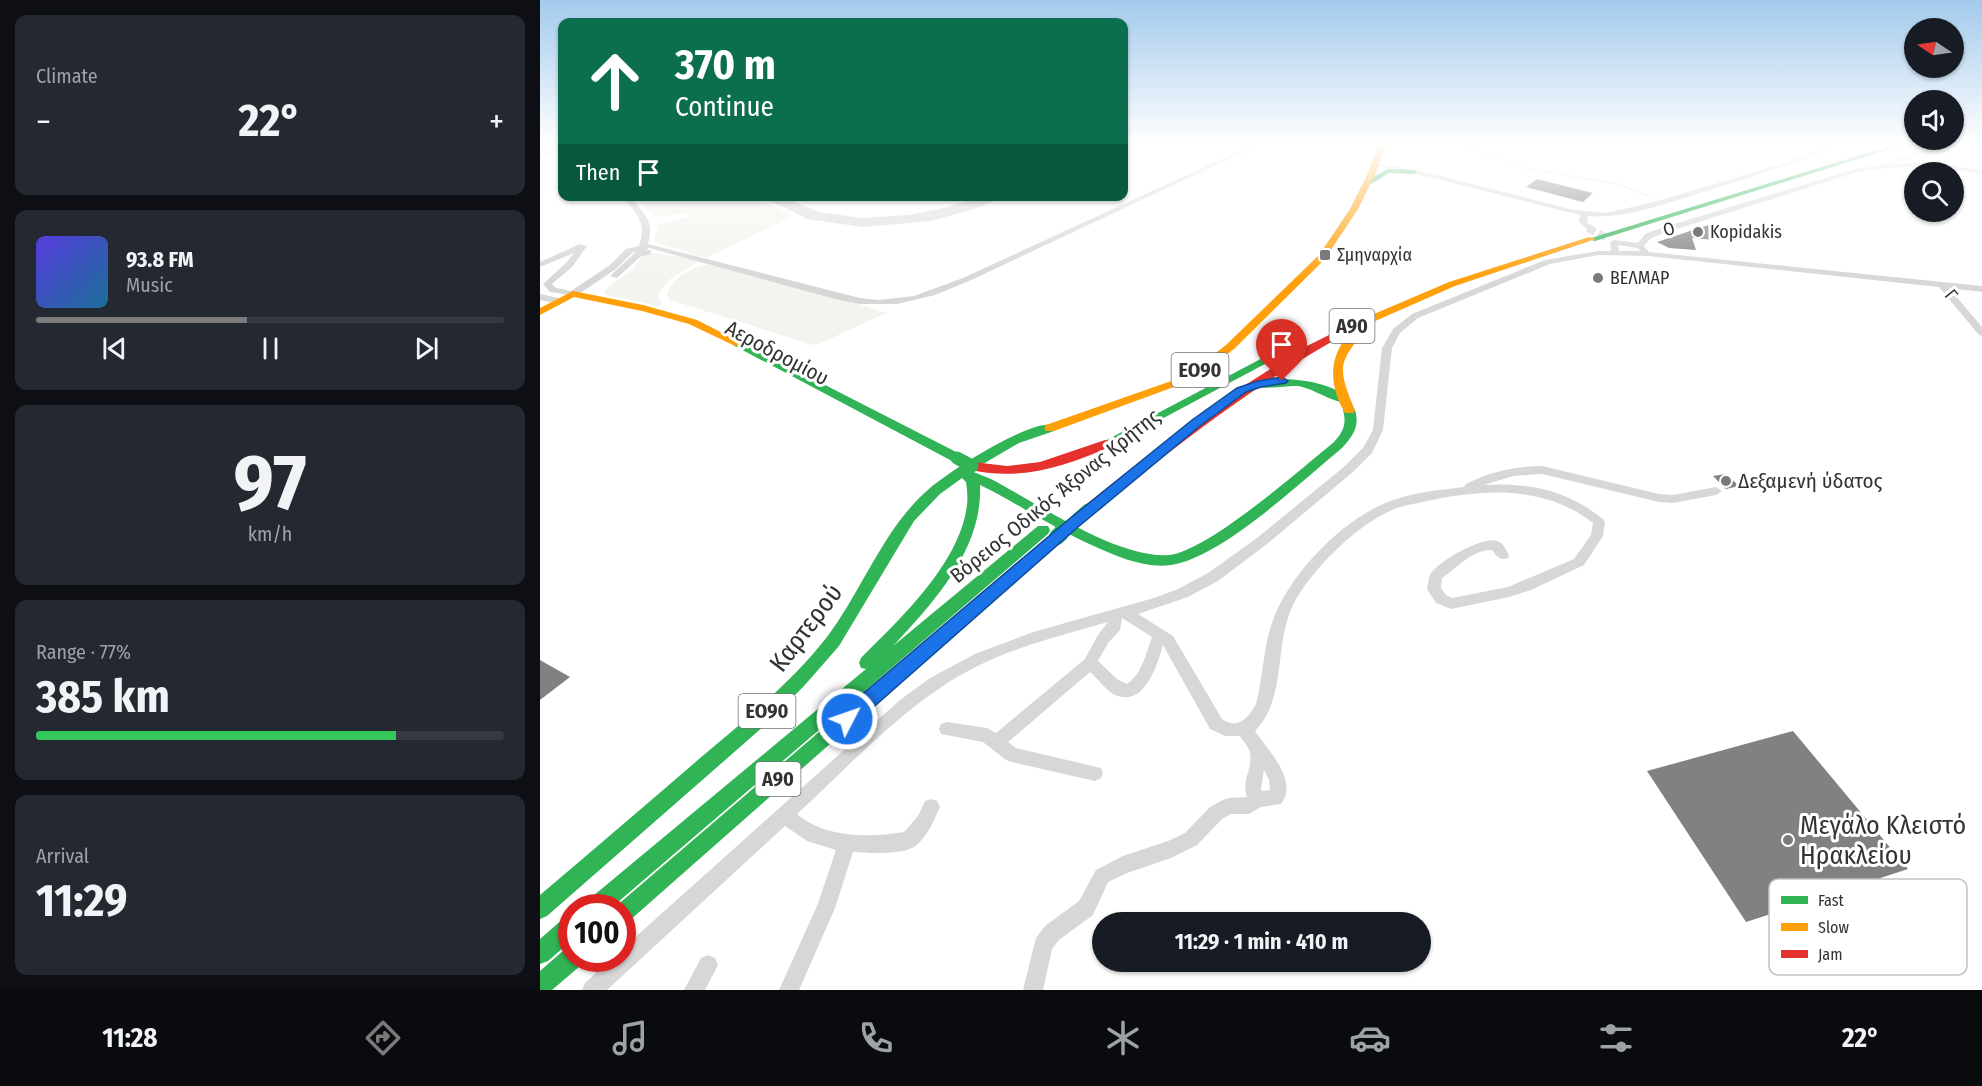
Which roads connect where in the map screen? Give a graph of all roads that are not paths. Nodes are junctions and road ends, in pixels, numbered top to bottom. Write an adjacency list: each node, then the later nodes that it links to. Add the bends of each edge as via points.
1 (1158, 190): 13 (street, via 937,294 911,301 870,303 679,253)
2 (1364, 190): 32 (main road, ΕΟ90, via 1322,257 1208,364 1151,392 1028,434)
3 (1488, 190): 9 (street)
4 (1701, 190): 9 (street, via 1609,215)
5 (1733, 190): 29 (main road, Βόρειος Οδικός Άξονας Κρήτης / Α90, via 1526,251 1408,291 1340,320)
6 (1758, 190): 20 (main road, Βόρειος Οδικός Άξονας Κρήτης / Α90)
7 (1792, 190): 12 (street, Ο, via 1661,231 1648,236)
8 (630, 201): 13 (street, via 647,224)
9 (1584, 214): 10 (street)
10 (1587, 228)
11 (1612, 244): 12 (street); 14 (street); 36 (street, via 1529,268 1408,321 1396,331 1387,348 1378,430 1361,458 1262,541 1213,576 1171,598)
12 (1640, 246): 14 (street)
13 (642, 250): 18 (street, via 629,251); 19 (street)
14 (1648, 254): 21 (street)
15 (540, 265): 17 (street, via 583,246)
16 (540, 270): 17 (street, via 555,272)
17 (556, 276): 22 (street)
18 (600, 277): 19 (street); 25 (street)
19 (611, 278): 25 (street)
20 (1469, 278): 30 (main road, Βόρειος Οδικός Άξονας Κρήτης / Α90, via 1352,326); 31 (main road, Αεροδρομίου, via 1380,317 1352,335 1335,364)
21 (1942, 285): 23 (street); 28 (street, Γ)
22 (544, 286): 25 (street)
23 (1982, 289)
24 (540, 297): 25 (street)
25 (572, 299): 26 (main road); 27 (main road); 32 (main road, Αεροδρομίου, via 696,334)
26 (540, 312)
27 (540, 318)
28 (1982, 333)
29 (1283, 351): 32 (main road, via 1076,456 1022,469); 43 (main road, Βόρειος Οδικός Άξονας Κρήτης / Α90, via 1140,450)
30 (1241, 390): 31 (main road, via 1267,382 1300,382 1330,390); 50 (main road, Βόρειος Οδικός Άξονας Κρήτης / Α90, bridge, via 1088,510)
31 (1344, 400): 32 (main road, Αεροδρομίου, via 1352,424 1338,445 1215,541 1193,554 1168,560 1139,558 1114,549)
32 (969, 470): 43 (main road, via 976,494 968,530 945,573 889,640); 51 (main road, Καρτερού / ΕΟ90, via 934,491 909,518 832,641 798,681)
33 (1466, 489): 34 (street, via 1489,477 1542,470 1659,498); 35 (street, via 1523,491 1568,499 1599,522 1597,536 1579,562 1509,592 1451,604 1434,589 1436,576 1473,549 1487,543 1496,545); 40 (street, via 1386,507 1346,533 1306,574 1284,608 1276,630 1262,709 1253,725)
34 (1716, 491)
35 (1503, 555)
36 (1120, 613): 37 (street); 38 (street); 47 (street, via 1038,636 963,666 905,705)
37 (1160, 633): 38 (street, via 1143,680 1135,689 1117,688); 40 (street, via 1173,646 1216,724 1228,730)
38 (1090, 663): 41 (street)
39 (947, 729): 41 (street, via 987,735)
40 (1244, 729): 42 (street)
41 (996, 741): 44 (street, via 1012,755)
42 (1258, 751): 45 (street, via 1252,786); 45 (street, via 1272,764 1279,793 1275,798)
43 (777, 752): 49 (main road, Βόρειος Οδικός Άξονας Κρήτης / Α90)
44 (1095, 773)
45 (1258, 799): 60 (street, via 1248,806 1229,806 1216,813 1191,839 1102,876 1086,908 1052,933 1043,945)
46 (930, 807): 48 (street, via 909,840 875,845)
47 (784, 814): 48 (street, via 803,830); 57 (street)
48 (847, 842): 59 (street, via 826,908)
49 (610, 894)
50 (636, 902)
51 (540, 909)
52 (558, 938): 53 (main road)
53 (540, 953)
54 (708, 965): 58 (street)
55 (558, 970): 56 (main road)
56 (540, 986)
57 (592, 990)
58 (694, 990)
59 (789, 990)
60 (1033, 990)

